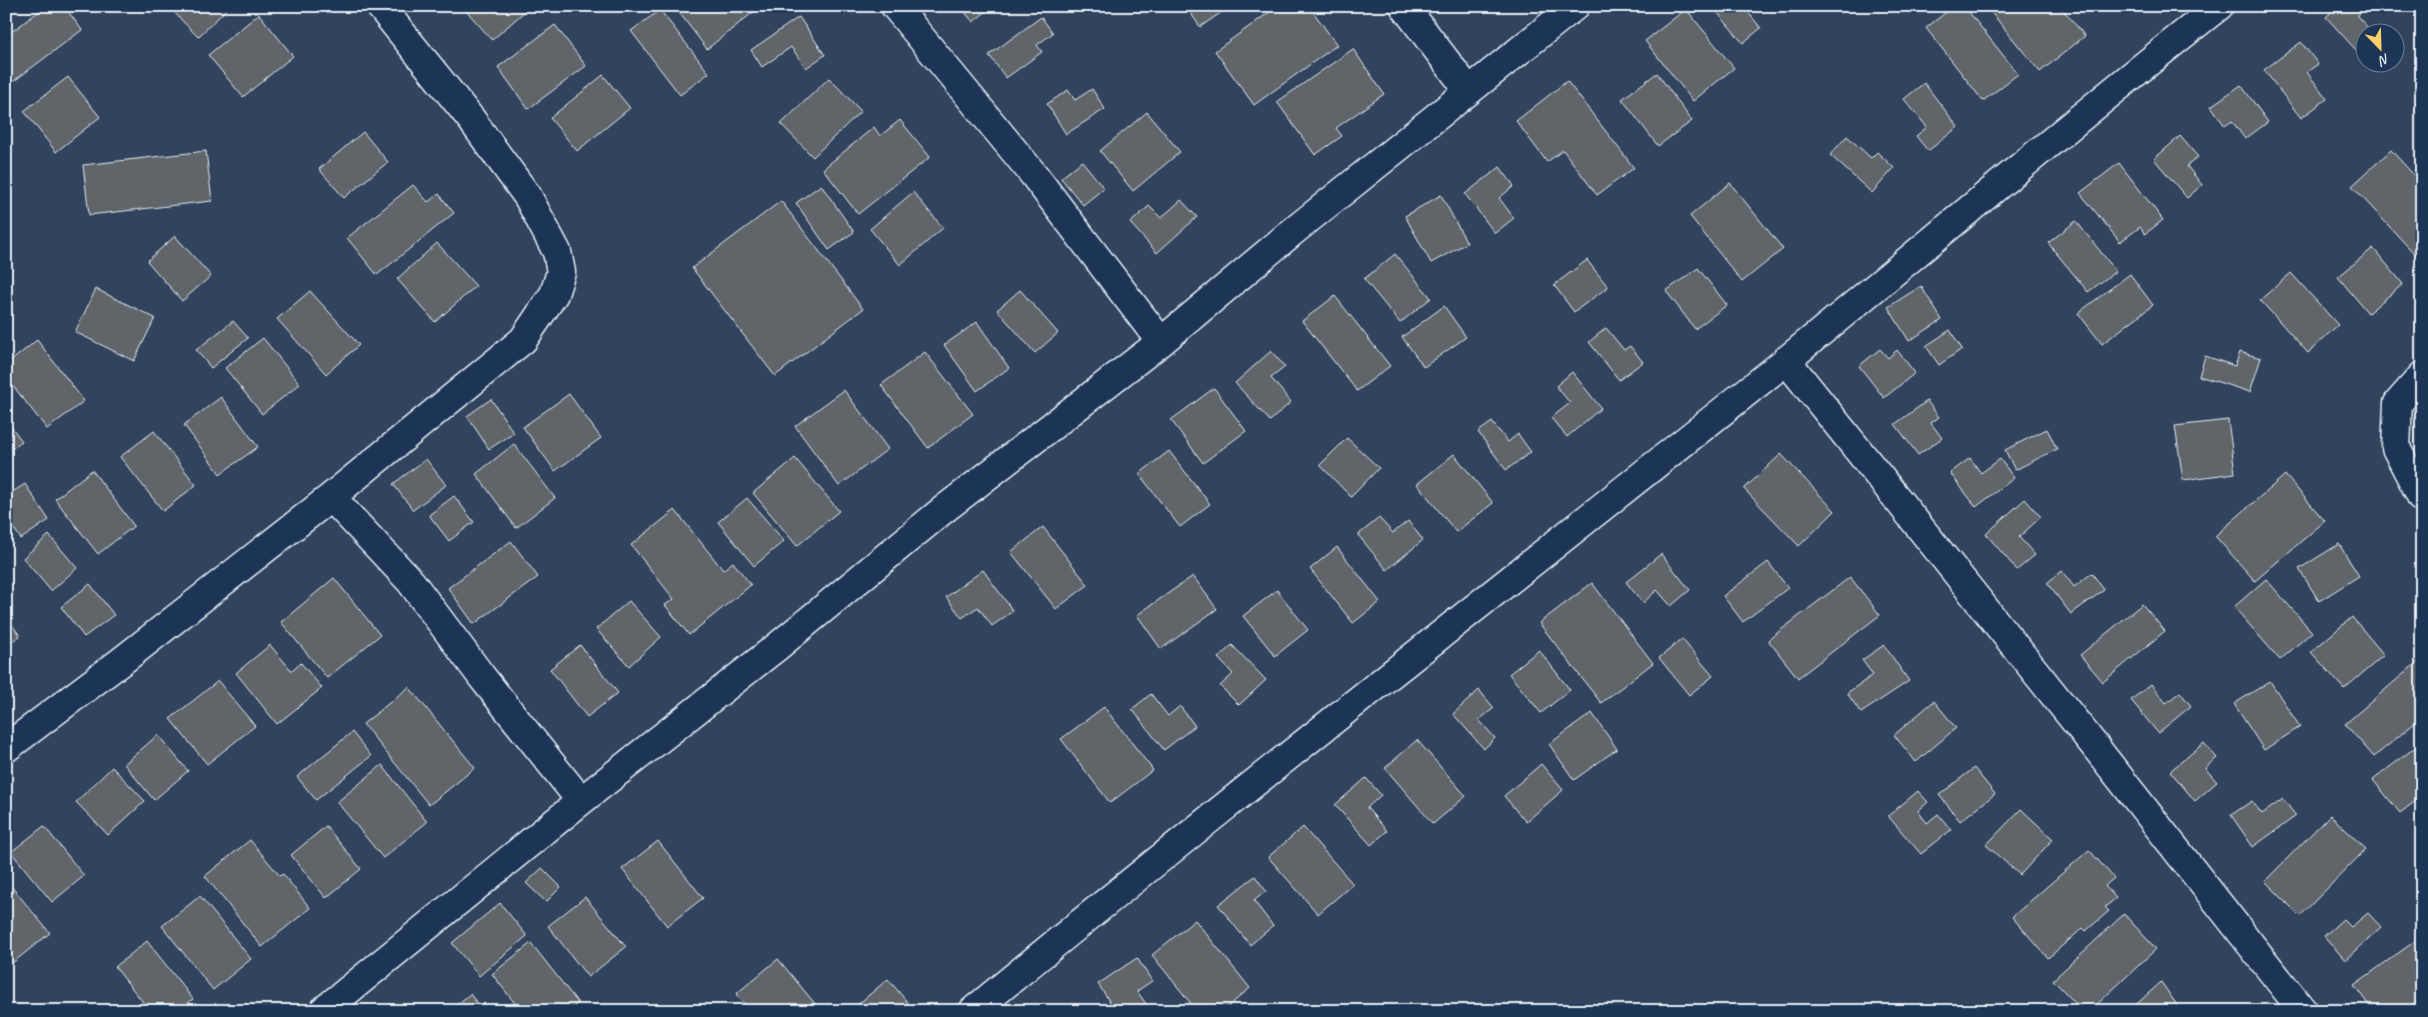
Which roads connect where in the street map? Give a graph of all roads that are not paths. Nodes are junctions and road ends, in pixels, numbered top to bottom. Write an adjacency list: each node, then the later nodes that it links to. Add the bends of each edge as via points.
1 (380, 6): 10 (street, via 471,119 528,197 557,252 561,272 554,294 523,340)
2 (895, 6): 7 (street, via 1034,176)
3 (1404, 6): 6 (street)
4 (1575, 6): 6 (street)
5 (2219, 6): 8 (street, via 2104,96)
6 (1469, 91): 7 (street)
7 (1161, 342): 13 (street, via 943,510 778,646)
8 (1786, 360): 15 (street); 16 (street)
9 (2422, 376): 11 (street, via 2398,403 2396,448)
10 (331, 497): 12 (street); 13 (street, via 411,582 482,678)
11 (2422, 498)
12 (6, 748)
13 (581, 801): 14 (street)
14 (323, 1011)
15 (973, 1011)
16 (2303, 1011)

